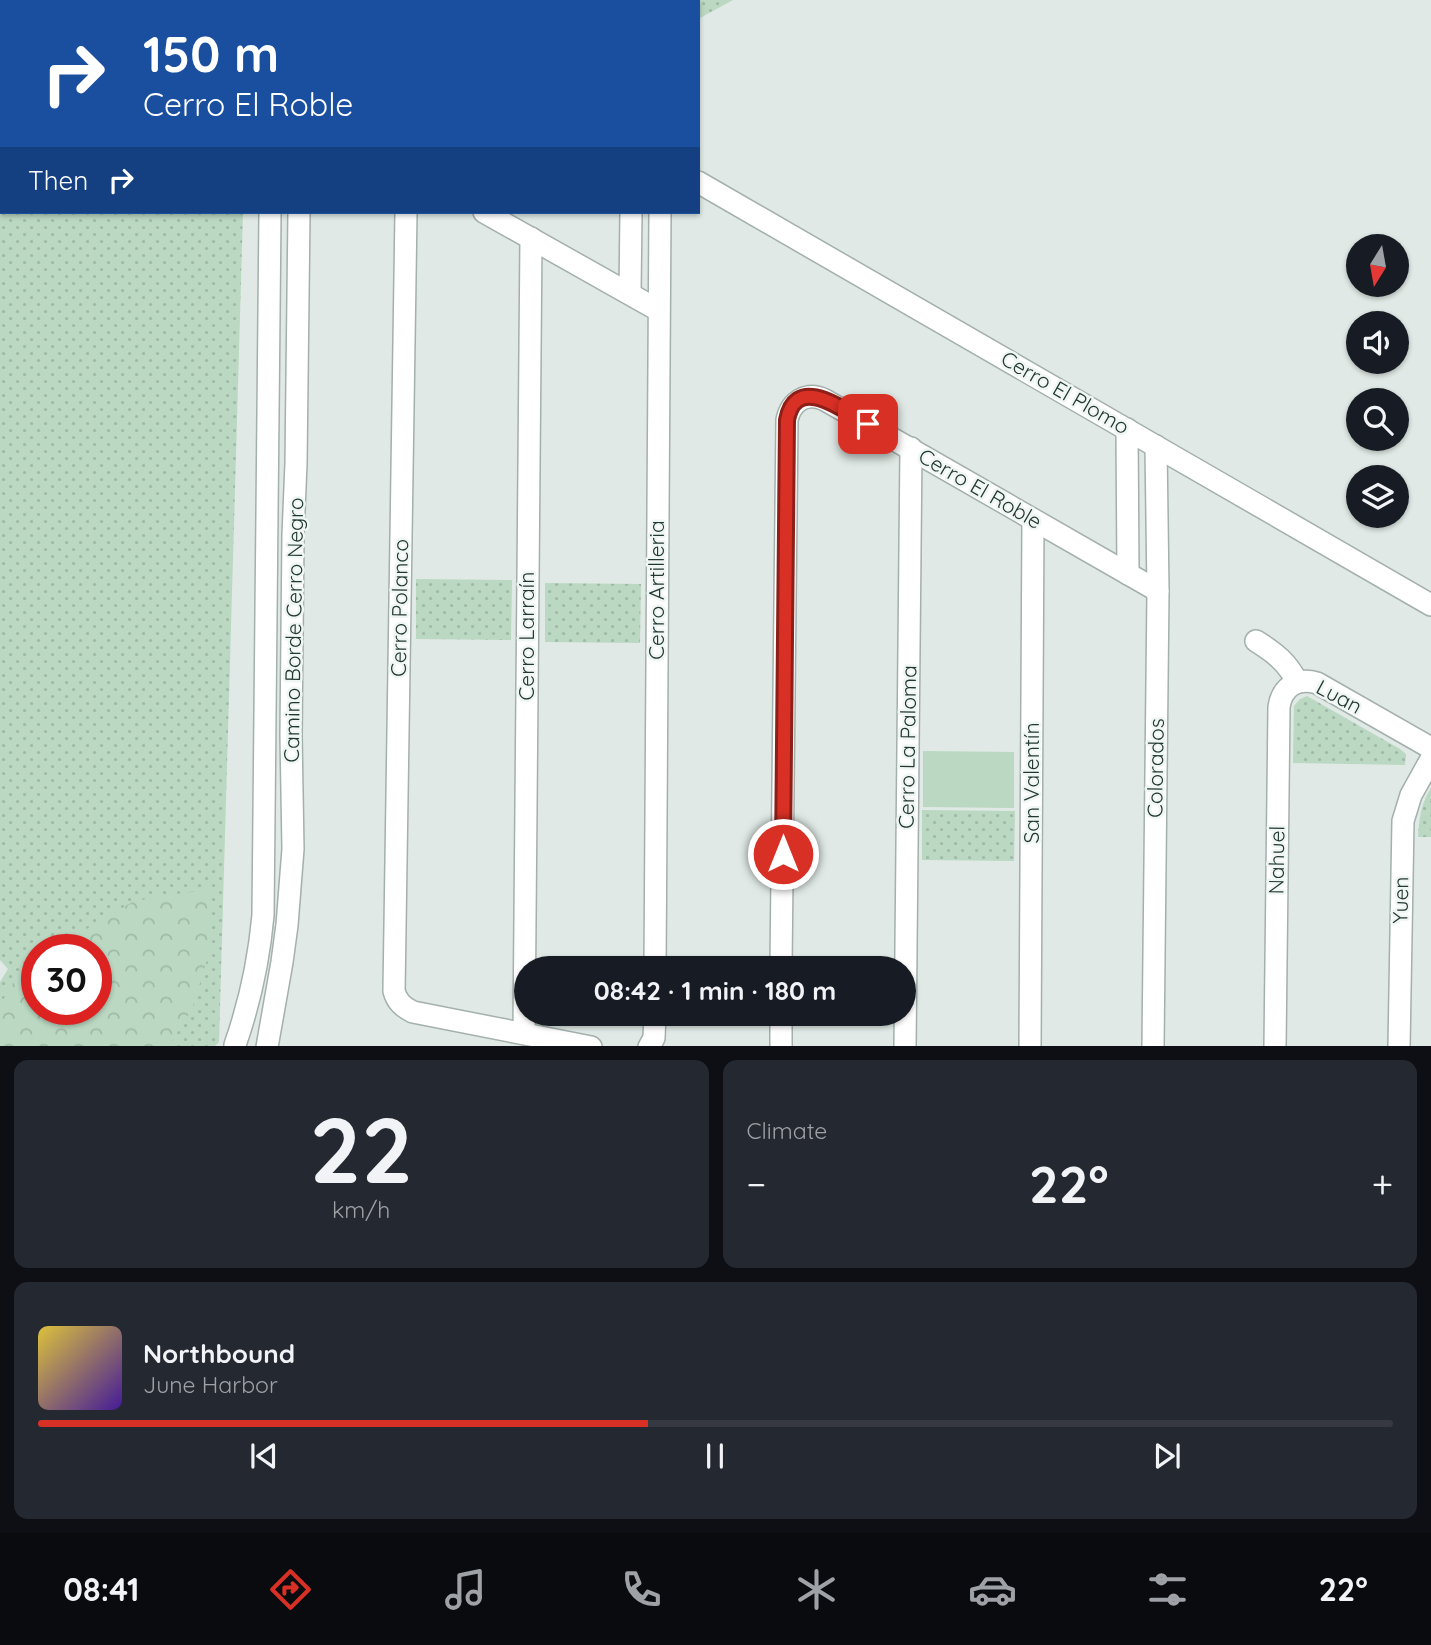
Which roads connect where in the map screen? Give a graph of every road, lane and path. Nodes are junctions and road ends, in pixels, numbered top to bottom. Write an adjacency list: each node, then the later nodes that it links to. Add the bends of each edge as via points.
1 (700, 183): 11 (street, Cerro El Plomo)
2 (270, 214): 29 (street, Camino Borde Cerro Negro, via 263,915 256,973 238,1037)
3 (299, 214): 29 (street, Camino Borde Cerro Negro, via 293,849 287,925)
4 (406, 214): 28 (street, Cerro Polanco, via 394,985 399,1002 413,1012)
5 (488, 214): 8 (street)
6 (631, 214): 9 (street)
7 (660, 214): 10 (street, Cerro Artilleria)
8 (531, 238): 9 (street); 28 (street, Cerro Larraín)
9 (630, 293): 10 (street)
10 (658, 310): 24 (street, Cerro Artilleria)
11 (1127, 429): 12 (street, Cerro El Plomo); 17 (street)
12 (1156, 446): 14 (street, Cerro El Plomo); 15 (street, Colorados)
13 (911, 448): 16 (street, Cerro El Roble); 25 (street, Cerro El Roble, via 819,397 799,400 789,412); 33 (street, Cerro La Paloma)
14 (1189, 465): 15 (street); 19 (street, Cerro El Plomo)
15 (1156, 489): 18 (street, Colorados)
16 (1034, 520): 17 (street, Cerro El Roble); 34 (street, San Valentín)
17 (1128, 574): 18 (street, Cerro El Roble)
18 (1158, 591): 35 (street, Colorados)
19 (1431, 605)
20 (1256, 641): 21 (street, Luan, via 1284,661)
21 (1297, 682): 22 (street, Luan, via 1322,685); 36 (street, Nahuel, via 1284,691 1279,707)
22 (1431, 748)
23 (1431, 759): 37 (street, Yuen, via 1410,795 1402,821)
24 (655, 956)
25 (781, 956)
26 (654, 1026): 31 (street)
27 (781, 1026): 32 (street)
28 (524, 1034): 30 (street)
29 (268, 1042)
30 (591, 1046)
31 (649, 1046)
32 (781, 1046)
33 (905, 1046)
34 (1030, 1046)
35 (1153, 1046)
36 (1275, 1046)
37 (1399, 1046)

